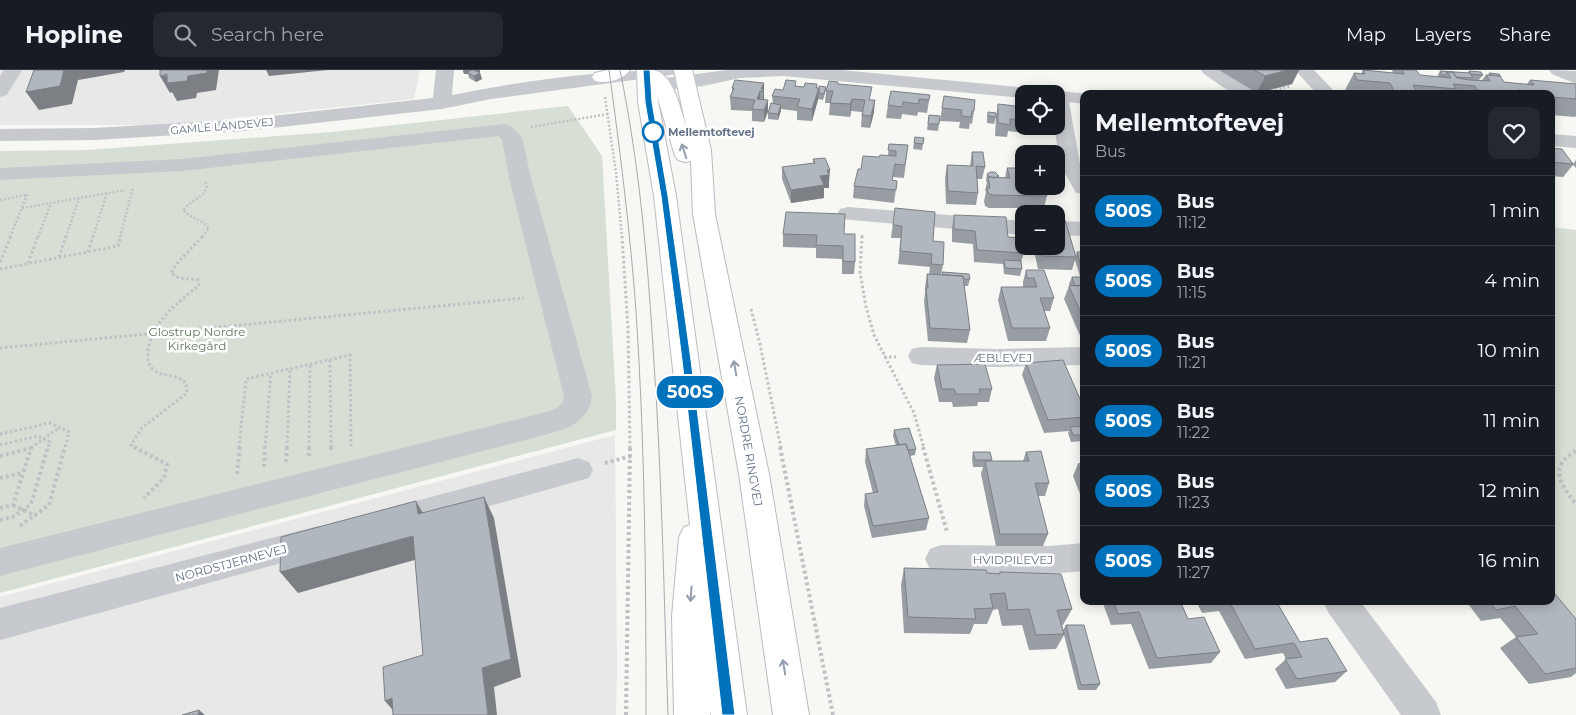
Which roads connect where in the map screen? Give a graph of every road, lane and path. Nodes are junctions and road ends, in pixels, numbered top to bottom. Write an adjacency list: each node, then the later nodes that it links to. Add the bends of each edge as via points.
1 (13, 70): 17 (street)
2 (445, 70): 21 (street)
3 (621, 70): 12 (main road)
4 (783, 70): 9 (street); 13 (street)
5 (965, 70): 13 (street)
6 (1210, 70): 14 (street)
7 (1558, 70): 11 (street)
8 (1309, 75): 15 (path); 16 (street)
9 (684, 76): 10 (street, GAMLE LANDEVEJ); 37 (main road, NORDRE RINGVEJ, via 701,150)
10 (654, 77): 12 (street, GAMLE LANDEVEJ); 37 (main road, one-way to 10, via 670,104); 83 (main road, via 665,196)
11 (1576, 78)
12 (603, 84): 21 (street, GAMLE LANDEVEJ); 22 (path)
13 (973, 88): 18 (street)
14 (1240, 90)
15 (1273, 90)
16 (1324, 90)
17 (0, 91)
18 (1015, 92)
19 (1065, 96): 20 (street)
20 (1080, 98)
21 (442, 103): 24 (street, GAMLE LANDEVEJ, via 192,129)
22 (608, 114): 23 (path); 98 (path, via 624,280 631,446)
23 (509, 133): 28 (street, via 496,129); 48 (street)
24 (0, 135)
25 (1062, 135): 30 (street, via 1070,164)
26 (1555, 140): 27 (street)
27 (1576, 142)
28 (185, 166): 31 (street); 50 (path, via 185,174 206,182 207,188 183,209 185,213 204,220 209,228 203,239 176,263 171,273 179,278 198,280 200,285 159,320)
29 (0, 174): 31 (street)
30 (1080, 181)
31 (31, 184): 34 (path); 36 (path)
32 (107, 193): 33 (path); 42 (path); 42 (path, via 134,188 118,246)
33 (79, 198): 35 (path); 44 (path)
34 (0, 200)
35 (51, 203): 36 (path); 46 (path)
36 (22, 208): 43 (path)
37 (704, 214): 101 (main road, NORDRE RINGVEJ, one-way to 37, via 754,474)
38 (856, 215): 39 (street); 94 (path, via 866,307 874,335 914,413)
39 (1015, 227)
40 (1065, 228): 41 (street)
41 (1080, 228)
42 (88, 252): 44 (path)
43 (2, 254): 45 (path)
44 (59, 257): 46 (path)
45 (0, 262)
46 (28, 263): 47 (path)
47 (0, 268)
48 (552, 295): 50 (path); 92 (street, via 578,396 578,403 564,418)
49 (751, 306): 102 (path)
50 (152, 334): 51 (path); 92 (path, via 147,355 151,368 177,376 186,383 186,393 176,405 149,420 136,432 131,445 167,464 164,478 131,513)
51 (0, 348)
52 (921, 356): 53 (street, ÆBLEVEJ)
53 (1080, 356)
54 (330, 360): 55 (path); 63 (path, via 350,355); 67 (path)
55 (310, 364): 56 (path); 72 (path)
56 (290, 369): 57 (path); 75 (path)
57 (270, 373): 78 (path); 82 (path, via 246,379 236,474)
58 (60, 427): 59 (path, via 50,423); 60 (path); 89 (path, via 69,432 49,505)
59 (0, 434)
60 (44, 439): 62 (path, via 38,436); 64 (path); 88 (path, via 50,442 31,504)
61 (358, 444): 63 (path)
62 (0, 445)
63 (351, 446): 65 (path)
64 (31, 448): 71 (path); 81 (path)
65 (344, 448)
66 (337, 449): 67 (path)
67 (331, 451): 69 (path)
68 (1576, 451): 85 (path, via 1564,458 1558,469 1562,485)
69 (324, 453)
70 (316, 454): 72 (path)
71 (0, 456)
72 (309, 456): 73 (path)
73 (301, 458)
74 (294, 460): 75 (path)
75 (286, 462): 76 (path)
76 (279, 464)
77 (271, 465): 78 (path)
78 (264, 467): 79 (path)
79 (255, 469)
80 (578, 470): 97 (street, NORDSTJERNEVEJ)
81 (23, 472): 84 (path); 86 (path)
82 (246, 472)
83 (700, 475): 99 (main road, one-way to 99, via 689,616); 100 (main road)
84 (0, 478)
85 (1576, 504)
86 (14, 505): 87 (path); 88 (path)
87 (0, 508)
88 (24, 510): 89 (path); 90 (path)
89 (36, 516): 91 (path)
90 (0, 520)
91 (16, 528)
92 (127, 530): 95 (street)
93 (1080, 557): 94 (street, HVIDPILEVEJ)
94 (948, 559)
95 (0, 562)
96 (1343, 605): 103 (street)
97 (0, 624)
98 (626, 715)
99 (692, 715)
100 (729, 715)
101 (792, 715)
102 (833, 715)
103 (1423, 715)

